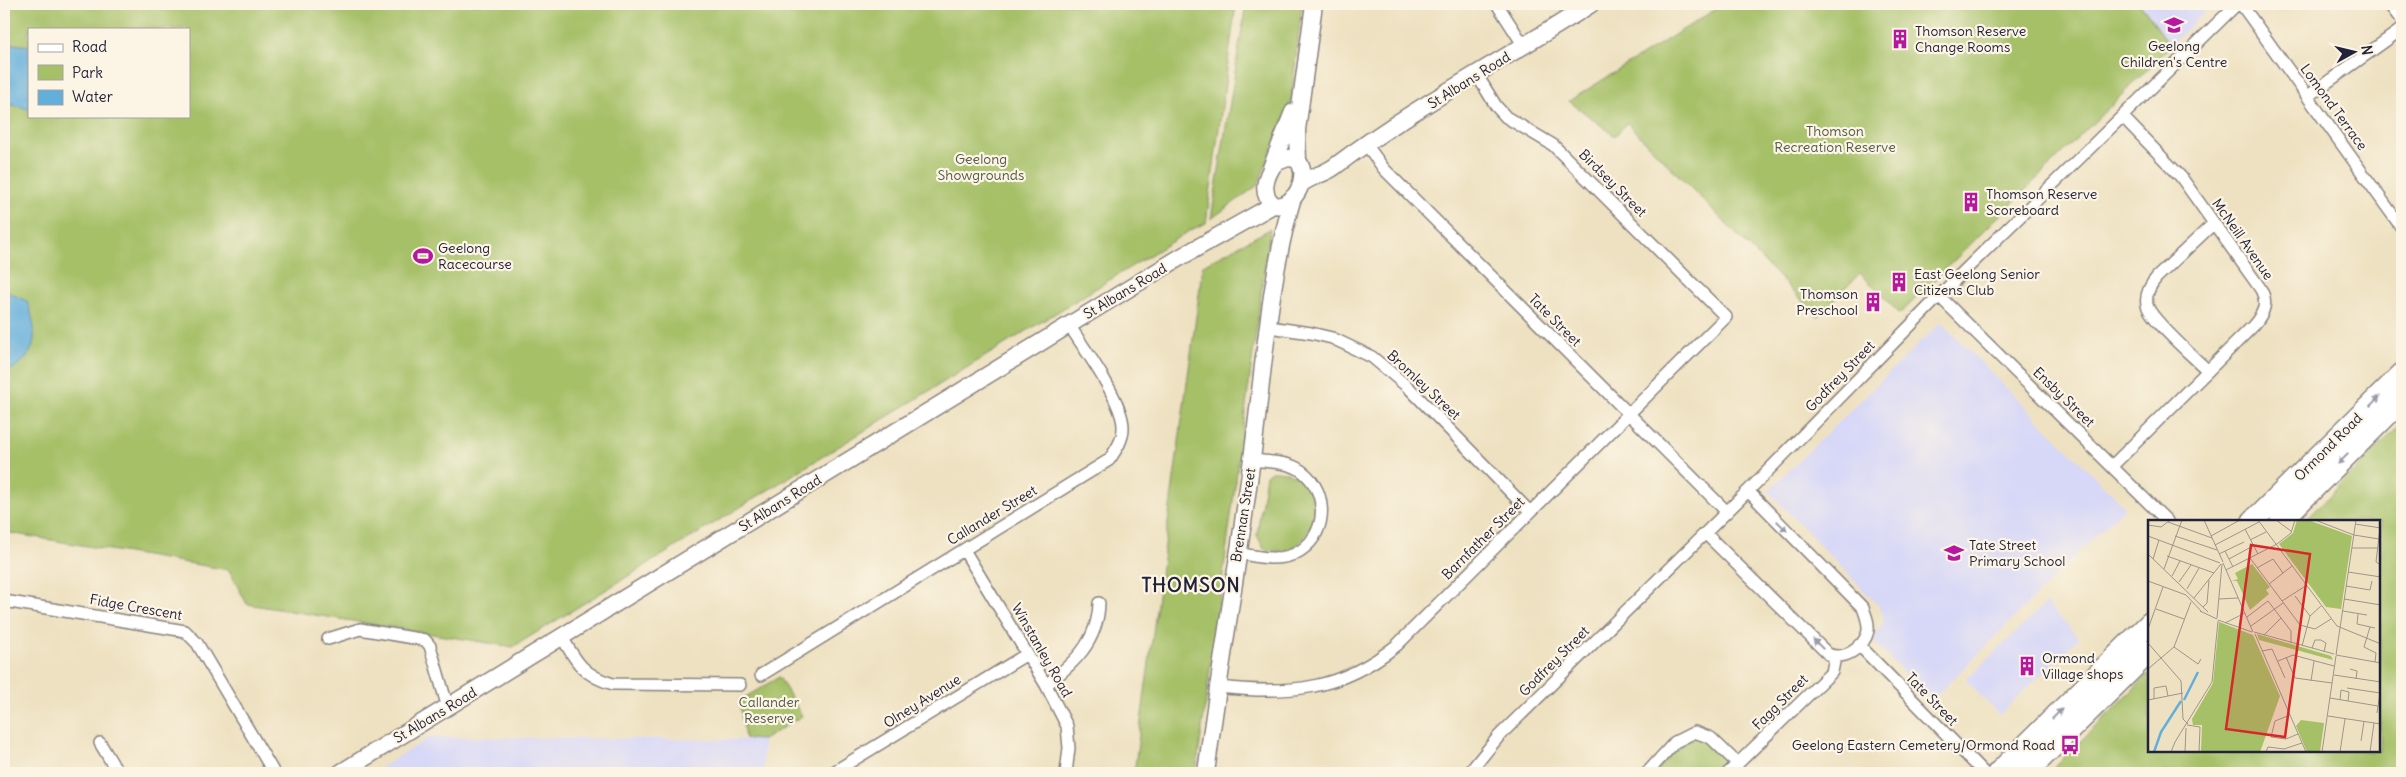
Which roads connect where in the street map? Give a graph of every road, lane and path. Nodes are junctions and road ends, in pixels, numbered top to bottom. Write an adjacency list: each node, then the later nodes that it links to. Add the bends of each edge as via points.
1 (1314, 4): 10 (street)
2 (1497, 4): 8 (street)
3 (1591, 4): 8 (street, St Albans Road)
4 (2239, 4): 11 (street, Lomond Terrace); 12 (street, Godfrey Street)
5 (2389, 4): 6 (street)
6 (2402, 22)
7 (2402, 29): 11 (street)
8 (1524, 46): 9 (street, St Albans Road)
9 (1476, 75): 13 (street, St Albans Road); 24 (street, Birdsey Street, via 1506,117 1553,145)
10 (1304, 77): 15 (street, via 1297,130); 16 (street, via 1292,117)
11 (2308, 96): 20 (street, Lomond Terrace)
12 (2123, 117): 19 (street, McNeill Avenue, via 2170,163); 23 (street, Godfrey Street)
13 (1366, 144): 14 (street, St Albans Road); 30 (street, Tate Street, via 1384,169)
14 (1347, 157): 15 (street, St Albans Road, via 1320,166); 17 (street, St Albans Road, via 1325,173 1307,180)
15 (1298, 161): 16 (street, via 1291,158 1280,160); 17 (street, via 1302,173)
16 (1268, 174): 18 (street, via 1266,195); 21 (street, St Albans Road, via 1253,201)
17 (1297, 191): 18 (street, via 1285,205); 22 (street, Brennan Street)
18 (1273, 205): 21 (street, St Albans Road); 22 (street, Brennan Street)
19 (2214, 224): 27 (street, McNeill Avenue, via 2260,288 2265,306 2253,326); 27 (street, via 2157,277 2146,296 2154,318)
20 (2402, 228)
21 (1221, 234): 25 (street, St Albans Road)
22 (1279, 256): 26 (street, Brennan Street)
23 (1940, 296): 32 (street, Ensby Street); 33 (street, Godfrey Street)
24 (1726, 317): 30 (street, Barnfather Street)
25 (1069, 325): 40 (street, Callander Street, via 1120,410 1121,440 1109,460); 45 (street, St Albans Road)
26 (1269, 327): 31 (street, Brennan Street); 34 (street, Bromley Street, via 1332,338 1372,357 1410,389)
27 (2208, 371): 32 (street, McNeill Avenue)
28 (2402, 374): 37 (highway, Ormond Road, one-way to 28)
29 (2402, 400): 38 (highway, Ormond Road, one-way to 38)
30 (1628, 415): 34 (street, Barnfather Street); 35 (street, Tate Street)
31 (1252, 460): 41 (street, Brennan Street); 41 (street, via 1280,463 1305,474 1318,491 1322,512 1317,532 1300,551 1270,558)
32 (2113, 465): 36 (street, Ensby Street)
33 (1748, 491): 35 (street, Godfrey Street); 47 (street, one-way to 47, via 1863,608 1868,630)
34 (1530, 512): 54 (street, Barnfather Street, via 1376,662 1350,676 1308,688 1270,691)
35 (1727, 512): 39 (street, Godfrey Street)
36 (2166, 520)
37 (2254, 520)
38 (2282, 520)
39 (1706, 533): 50 (street, one-way to 39, via 1828,654); 64 (street, Godfrey Street, via 1499,736)
40 (964, 550): 49 (street, Winstanley Road); 51 (street, Callander Street)
41 (1237, 553): 54 (street, Brennan Street)
42 (4, 601): 59 (street, Fidge Crescent, via 185,631 197,643)
43 (1099, 603): 53 (street, via 1097,625 1084,651)
44 (2148, 625): 68 (highway, one-way to 44)
45 (562, 637): 52 (street, via 582,670 613,684); 55 (street, St Albans Road)
46 (328, 639): 55 (street, via 360,629 425,640 430,646)
47 (1859, 645): 50 (street, via 1851,653); 67 (street, Tate Street)
48 (2148, 653): 69 (highway)
49 (1027, 654): 53 (street, Winstanley Road); 61 (street, Olney Avenue)
50 (1835, 657): 57 (street, Fagg Street, via 1832,672)
51 (761, 674)
52 (740, 685)
53 (1046, 685): 62 (street, Winstanley Road, via 1067,726)
54 (1218, 687): 63 (street, Brennan Street)
55 (448, 708): 60 (street, St Albans Road)
56 (100, 743): 58 (street)
57 (1738, 764): 65 (street, via 1711,738 1695,732 1675,742); 66 (street, Fagg Street)
58 (118, 773)
59 (274, 773)
60 (340, 773)
61 (832, 773)
62 (1066, 773)
63 (1206, 773)
64 (1469, 773)
65 (1647, 773)
66 (1728, 773)
67 (1984, 773)
68 (1998, 773)
69 (2026, 773)

